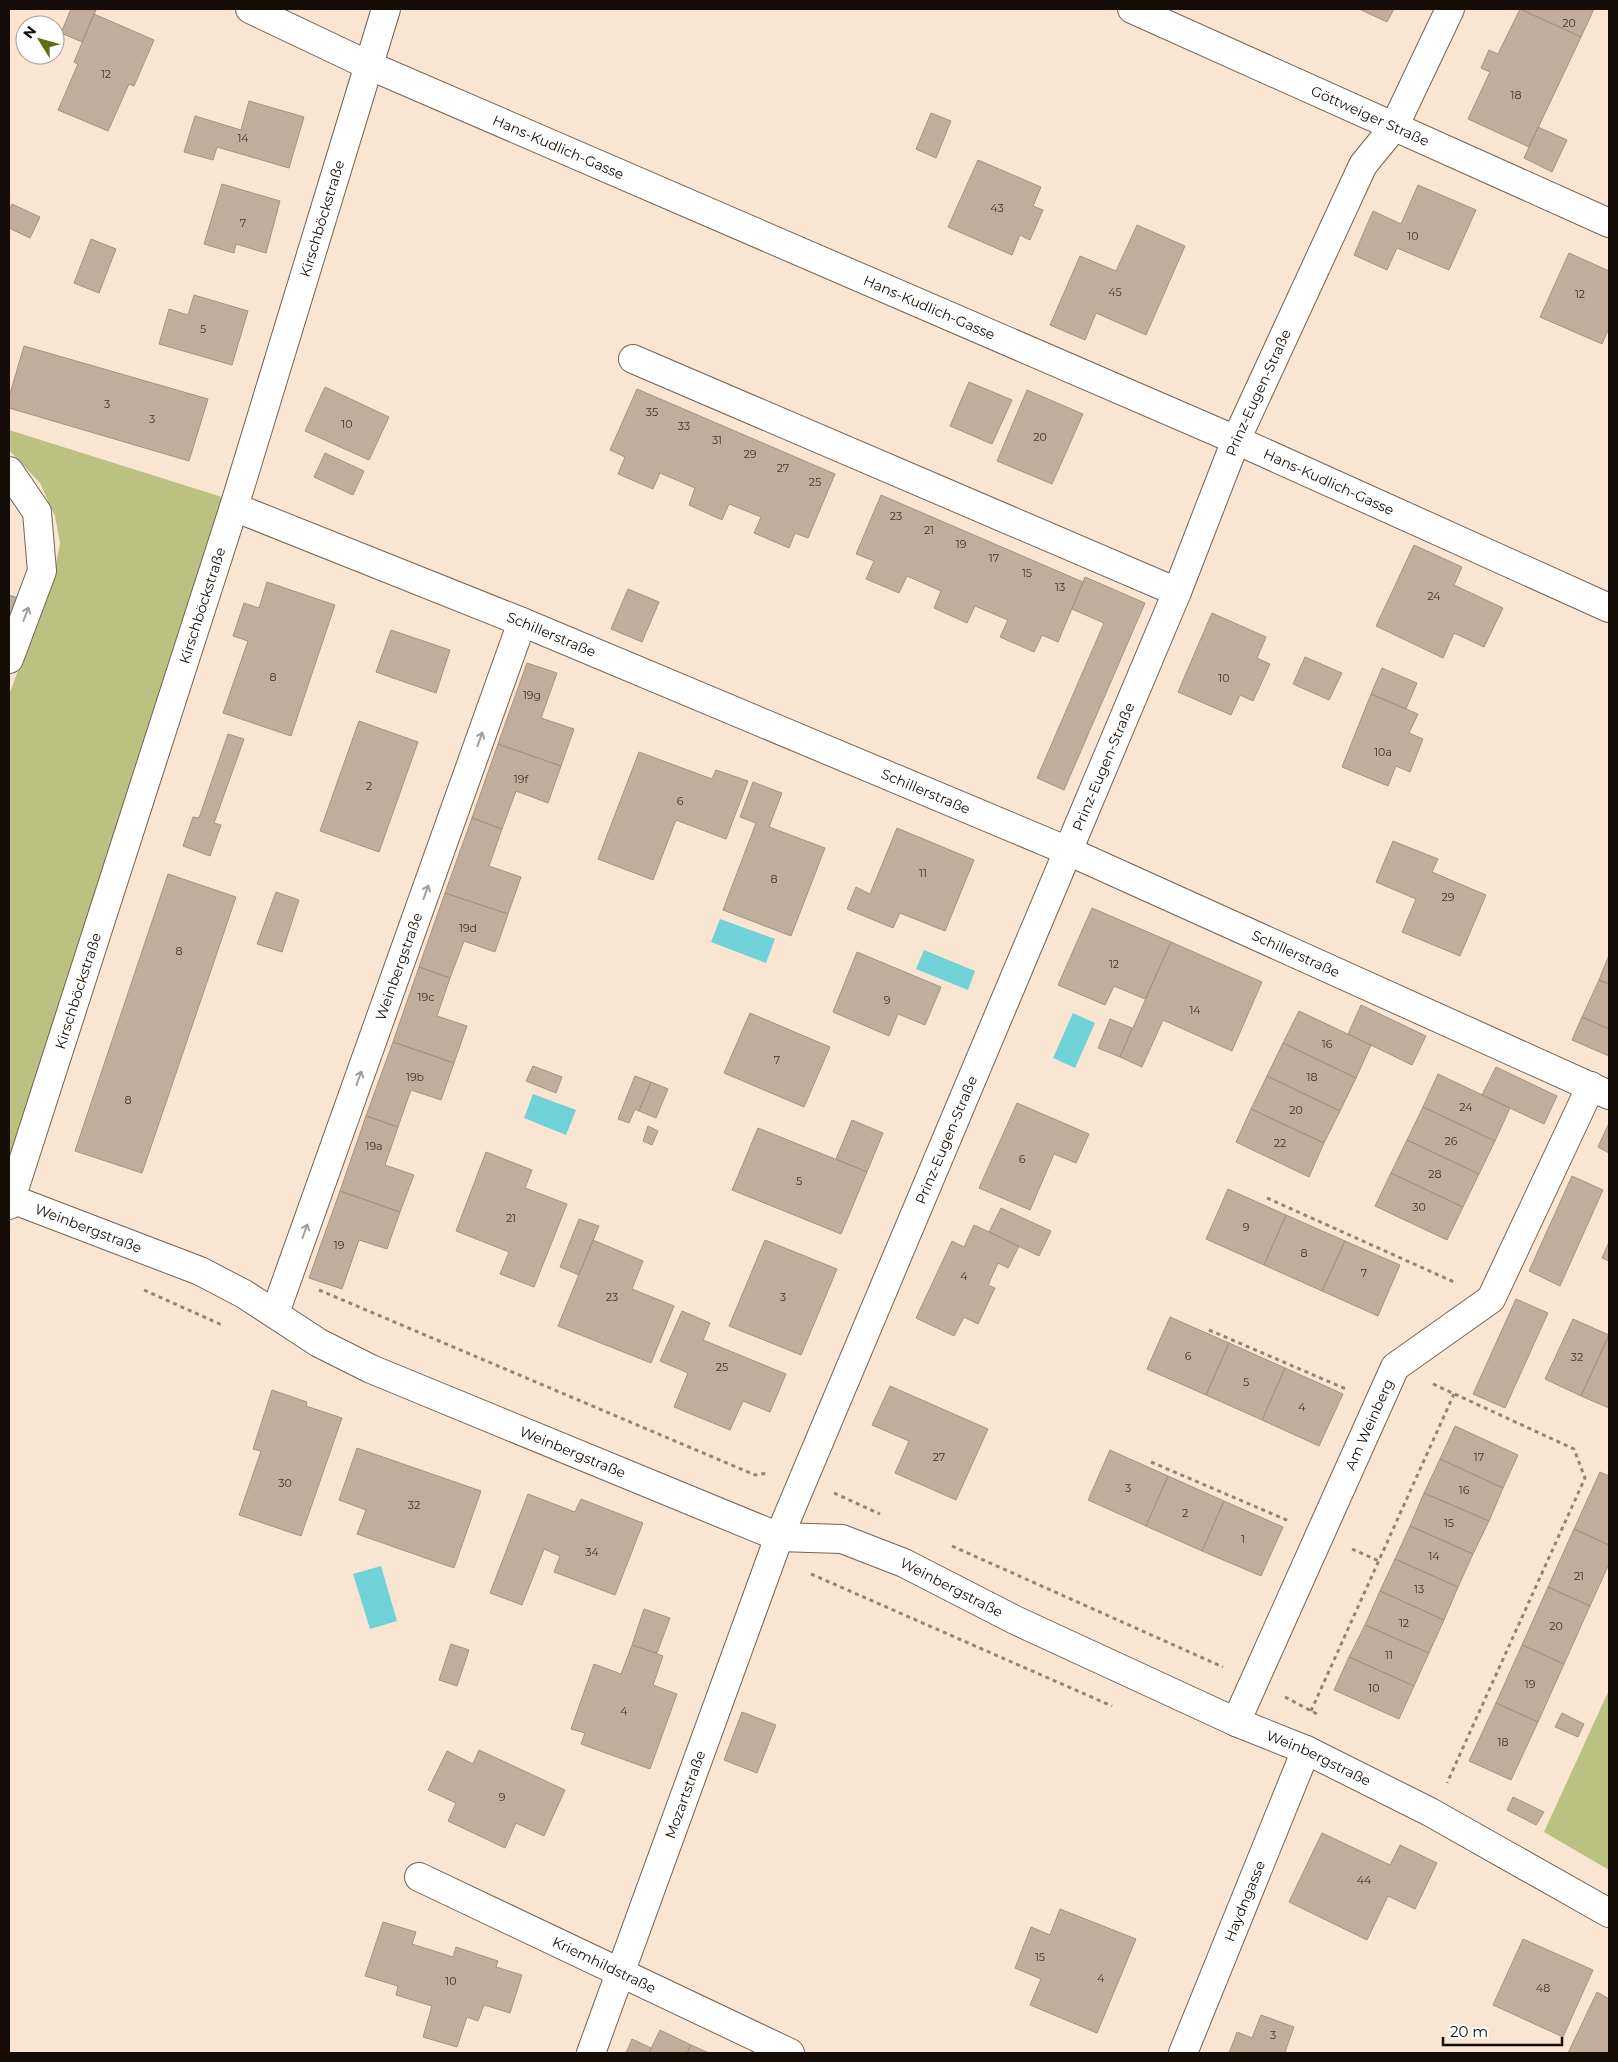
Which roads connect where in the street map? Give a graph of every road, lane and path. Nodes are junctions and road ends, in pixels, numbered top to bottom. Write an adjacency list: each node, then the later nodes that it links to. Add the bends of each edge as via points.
1 (250, 9): 5 (street, Hans-Kudlich-Gasse)
2 (386, 9): 5 (street, Kirschböckstraße)
3 (1132, 9): 6 (street, Göttweiger Straße)
4 (1450, 9): 6 (street, Prinz-Eugen-Straße)
5 (368, 65): 9 (street, Hans-Kudlich-Gasse); 11 (street, Kirschböckstraße)
6 (1394, 127): 7 (street, Göttweiger Straße); 9 (street, Prinz-Eugen-Straße, via 1362,165)
7 (1609, 224)
8 (633, 359): 12 (street)
9 (1236, 440): 12 (street, Prinz-Eugen-Straße); 13 (street, Hans-Kudlich-Gasse)
10 (9, 471): 15 (street, one-way to 10, via 42,571 37,512)
11 (234, 507): 14 (street, Schillerstraße); 19 (street, Kirschböckstraße)
12 (1178, 592): 16 (street, Prinz-Eugen-Straße)
13 (1609, 608)
14 (522, 622): 16 (street, Schillerstraße); 20 (street, Weinbergstraße, one-way to 14)
15 (9, 659)
16 (1068, 851): 17 (street, Schillerstraße); 32 (street, Prinz-Eugen-Straße)
17 (1600, 1090): 22 (street, Am Weinberg)
18 (1268, 1198): 22 (path)
19 (10, 1200): 23 (street, Weinbergstraße, via 200,1271)
20 (288, 1277): 23 (street, Weinbergstraße); 30 (path, via 755,1474)
21 (136, 1286): 24 (path)
22 (1491, 1299): 26 (street, Am Weinberg)
23 (275, 1313): 32 (street, Weinbergstraße, via 319,1343 371,1369)
24 (226, 1326)
25 (1209, 1330): 28 (path)
26 (1395, 1367): 27 (path); 28 (street, Am Weinberg)
27 (1454, 1394): 33 (path); 39 (path, via 1574,1449 1585,1478)
28 (1379, 1404): 31 (street, Am Weinberg)
29 (1151, 1462): 31 (path)
30 (772, 1473)
31 (1321, 1535): 33 (path); 37 (street, Am Weinberg)
32 (779, 1537): 37 (street, Weinbergstraße, via 842,1539 904,1563 1015,1620); 42 (street, Mozartstraße)
33 (1379, 1560): 36 (path)
34 (808, 1573): 35 (path)
35 (1120, 1709)
36 (1311, 1711)
37 (1236, 1722): 38 (street, Weinbergstraße)
38 (1306, 1750): 41 (street, Weinbergstraße, via 1430,1812); 45 (street, Haydngasse)
39 (1446, 1784)
40 (419, 1877): 42 (street, Kriemhildstraße)
41 (1609, 1913)
42 (621, 1974): 43 (street, Mozartstraße); 44 (street, Kriemhildstraße)
43 (591, 2053)
44 (790, 2053)
45 (1184, 2053)

